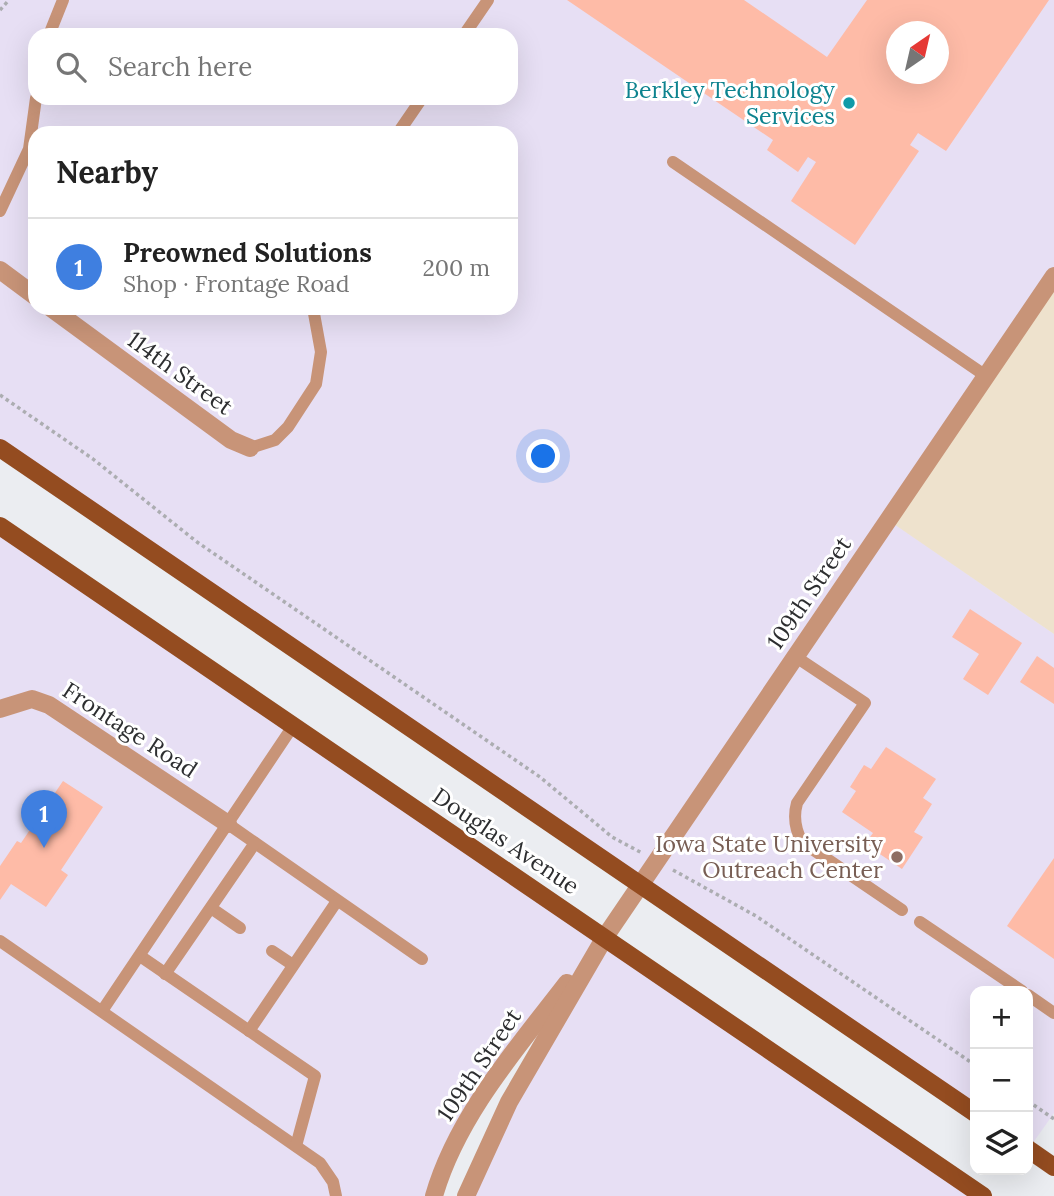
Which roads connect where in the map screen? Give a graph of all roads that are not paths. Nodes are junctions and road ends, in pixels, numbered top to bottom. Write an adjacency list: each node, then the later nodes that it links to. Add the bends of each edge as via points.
1 (63, 0): 3 (lane)
2 (488, 0): 4 (lane)
3 (52, 28)
4 (469, 28)
5 (35, 105): 7 (lane)
6 (417, 105): 8 (lane)
7 (32, 126)
8 (403, 126)
9 (28, 151): 11 (lane)
10 (673, 162): 17 (lane)
11 (0, 211)
12 (0, 271): 14 (street)
13 (1054, 276): 17 (street, 109th Street)
14 (28, 291)
15 (60, 315): 19 (street, 114th Street, via 181,405)
16 (314, 315): 19 (lane, via 321,352 316,384 275,440)
17 (986, 376): 21 (street, 109th Street)
18 (0, 448): 26 (main road, Douglas Avenue)
19 (250, 448)
20 (0, 526): 23 (main road, Douglas Avenue)
21 (796, 657): 26 (street, 109th Street); 29 (lane, via 865,703 797,803 798,834 802,842)
22 (0, 709): 24 (street, Frontage Road, via 32,699 49,705)
23 (293, 726): 24 (lane); 32 (main road, Douglas Avenue)
24 (228, 824): 25 (lane); 35 (lane)
25 (255, 843): 27 (lane); 28 (lane)
26 (639, 884): 32 (street, 109th Street); 44 (main road, Douglas Avenue)
27 (337, 901): 36 (lane); 37 (lane)
28 (211, 908): 31 (lane); 38 (lane)
29 (902, 910)
30 (920, 922): 39 (lane)
31 (240, 928)
32 (605, 937): 49 (street, 109th Street, via 488,1088 459,1136); 50 (street, 109th Street, via 509,1102); 51 (main road, Douglas Avenue)
33 (0, 941): 41 (lane)
34 (272, 951): 37 (lane)
35 (140, 956): 38 (lane); 41 (lane)
36 (422, 959)
37 (293, 965): 43 (lane)
38 (165, 974): 43 (lane)
39 (1015, 986)
40 (1033, 998): 42 (lane)
41 (102, 1010): 45 (lane)
42 (1054, 1013)
43 (249, 1031): 45 (lane, via 315,1076)
44 (974, 1112)
45 (296, 1146): 48 (lane, via 320,1163)
46 (1033, 1152): 47 (main road)
47 (1054, 1167)
48 (337, 1196)
49 (434, 1196)
50 (466, 1196)
51 (983, 1196)

